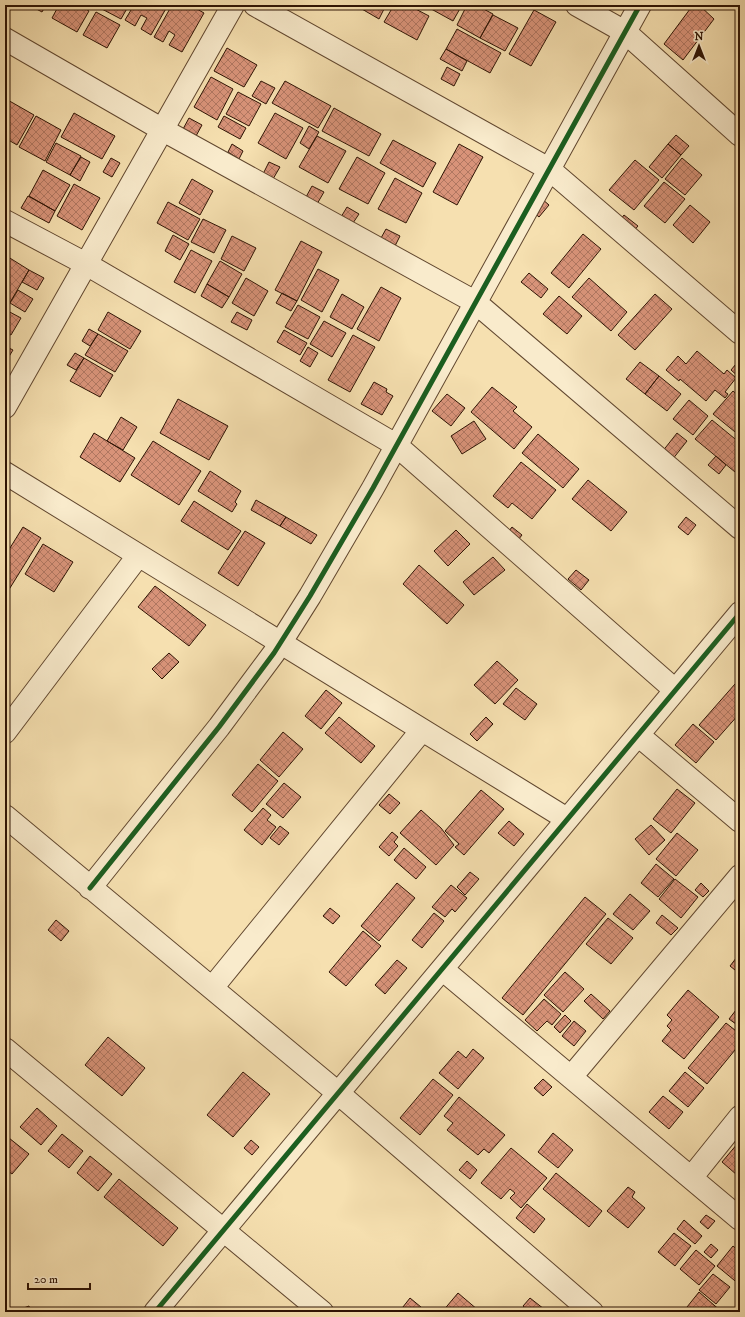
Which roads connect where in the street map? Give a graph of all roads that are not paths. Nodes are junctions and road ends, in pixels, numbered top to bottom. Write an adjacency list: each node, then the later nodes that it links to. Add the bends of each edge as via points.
1 (233, 5): 7 (street)
2 (255, 5): 9 (street)
3 (577, 5): 5 (street)
4 (640, 5): 5 (street)
5 (625, 32): 8 (street); 9 (street)
6 (5, 39): 7 (street)
7 (163, 130): 11 (street); 12 (street)
8 (740, 135)
9 (549, 169): 12 (street); 13 (street)
10 (5, 221): 11 (street)
11 (86, 264): 14 (street); 15 (street)
12 (475, 302): 15 (street); 17 (street)
13 (740, 333)
14 (5, 407)
15 (396, 446): 20 (street, via 310,596); 21 (street)
16 (5, 473): 18 (street)
17 (740, 528)
18 (138, 556): 20 (street); 23 (street)
19 (740, 613): 21 (street)
20 (280, 643): 22 (street); 29 (street, via 219,727)
21 (675, 690): 24 (street)
22 (422, 730): 26 (street); 31 (street)
23 (5, 732)
24 (638, 735): 26 (street); 27 (street)
25 (5, 816): 29 (street)
26 (567, 819): 30 (street)
27 (740, 821)
28 (740, 876): 33 (street)
29 (90, 888): 31 (street)
30 (442, 968): 33 (street); 34 (street)
31 (212, 988): 34 (street)
32 (5, 1049): 38 (street)
33 (571, 1077): 36 (street)
34 (338, 1093): 38 (street); 41 (street)
35 (740, 1117): 36 (street)
36 (691, 1178): 37 (street)
37 (740, 1219)
38 (224, 1229): 39 (street); 40 (street)
39 (155, 1312)
40 (322, 1312)
41 (592, 1312)

